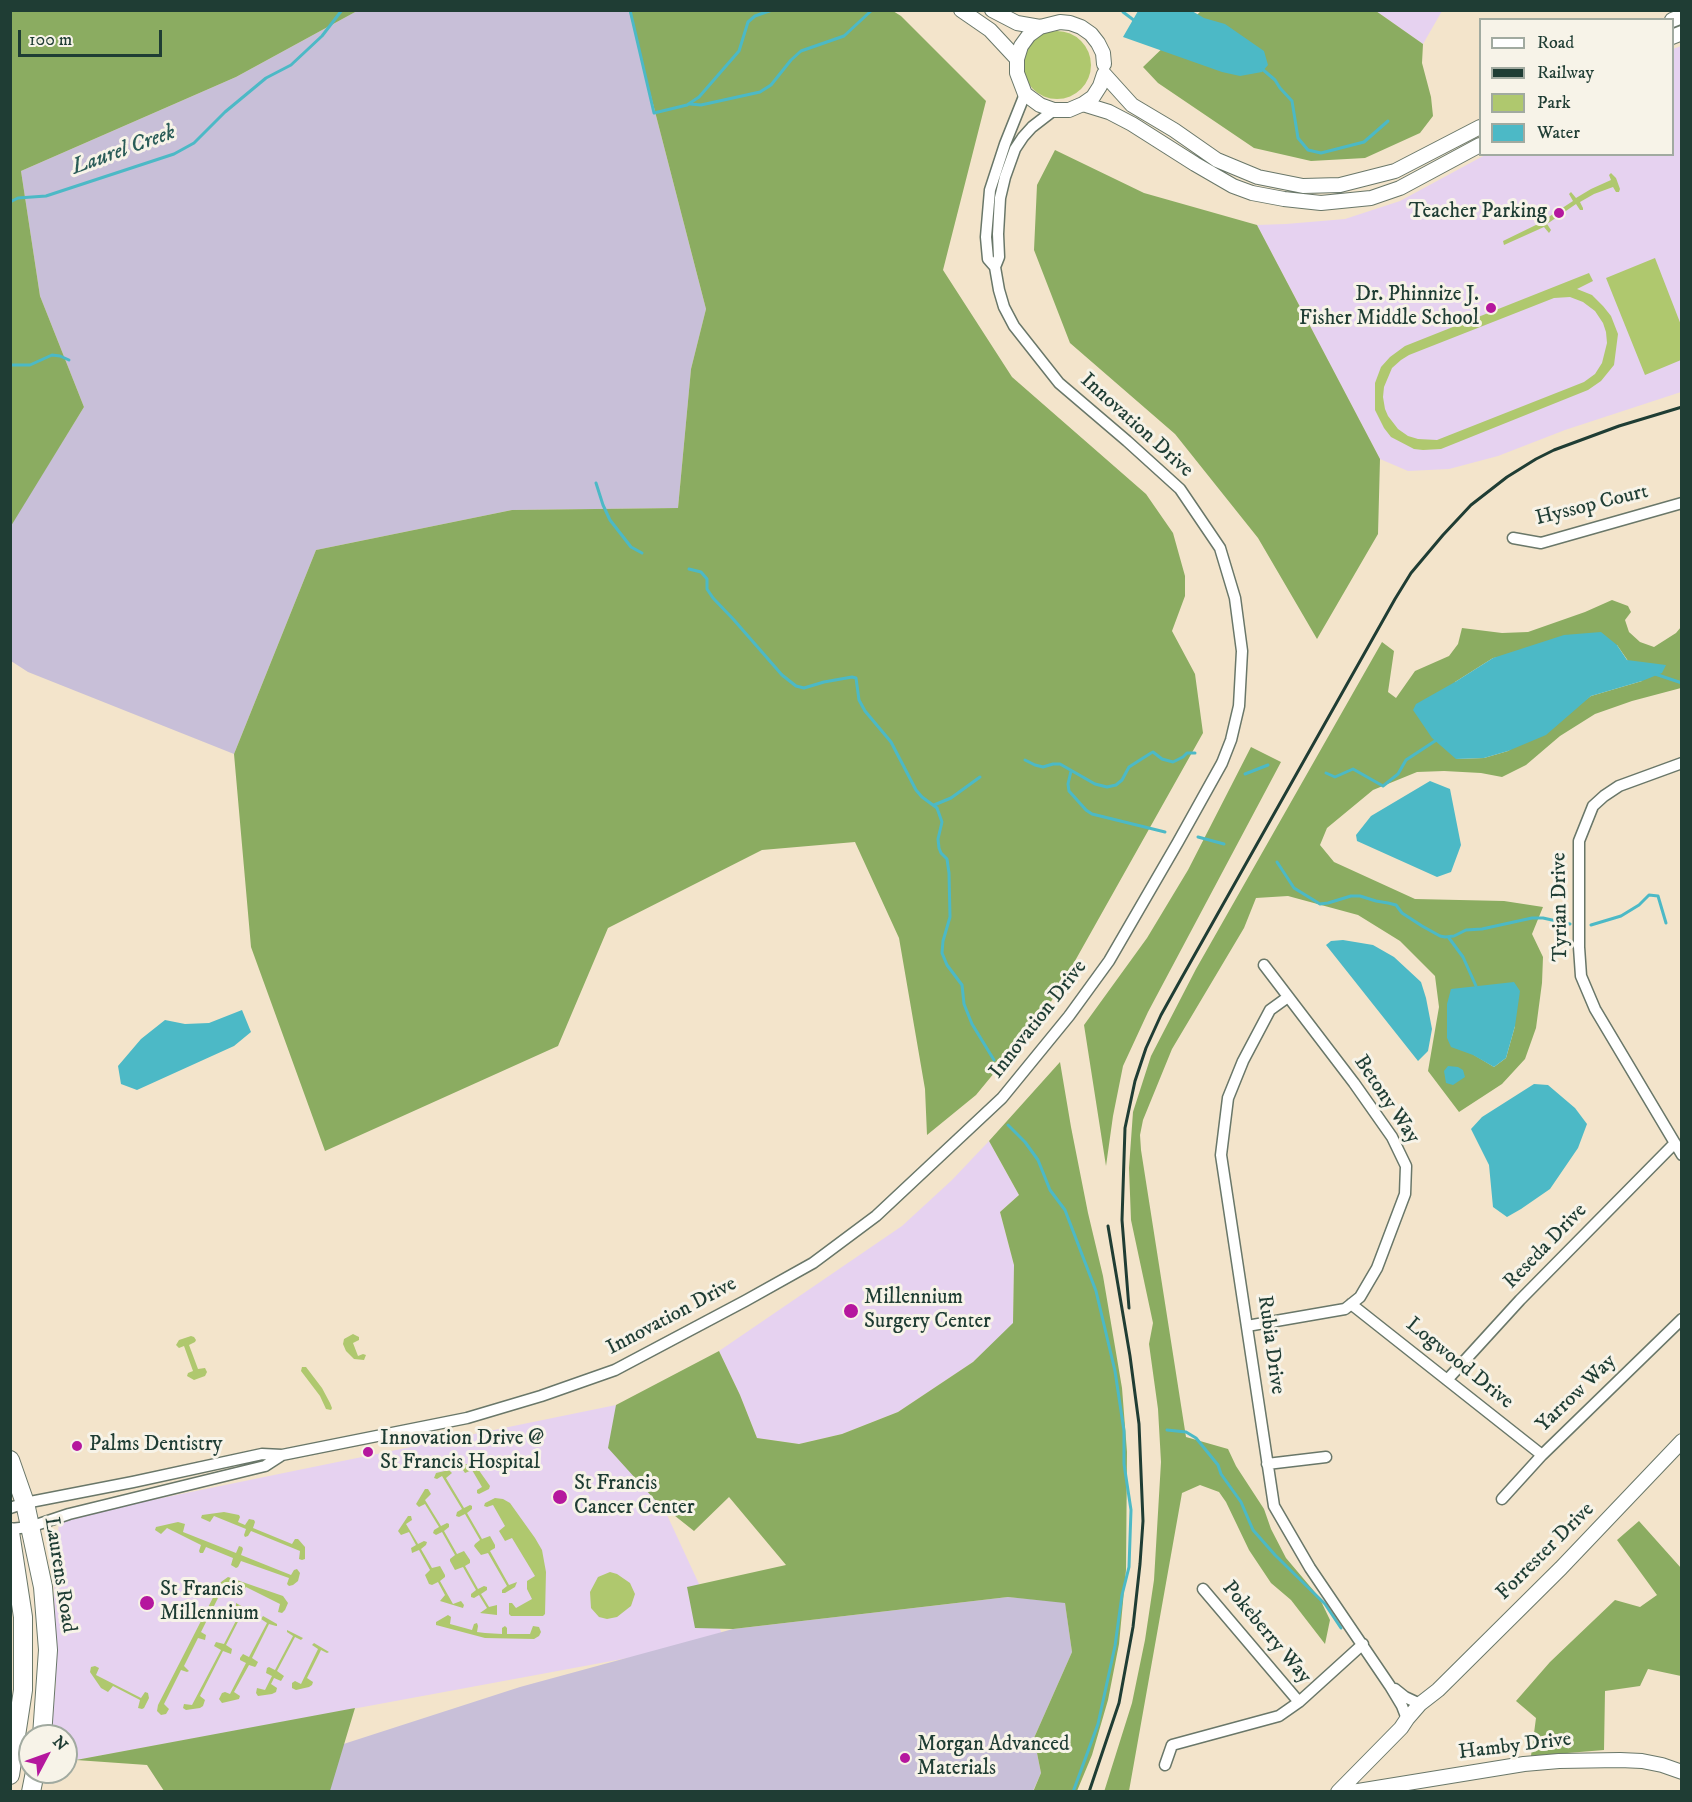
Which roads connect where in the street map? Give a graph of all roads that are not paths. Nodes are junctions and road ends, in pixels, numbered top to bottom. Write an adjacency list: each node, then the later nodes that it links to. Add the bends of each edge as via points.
1 (961, 10): 4 (street, via 990,30)
2 (992, 10): 3 (street, via 1017,23)
3 (1040, 27): 4 (street, via 1021,46); 5 (street, via 1060,22 1081,27 1098,43)
4 (1017, 59): 6 (street)
5 (1104, 69): 7 (street, via 1100,86); 9 (street, via 1132,105 1217,160 1258,177 1303,186 1340,185 1395,171)
6 (1025, 94): 8 (street); 11 (street, Innovation Drive, via 990,189 986,237 988,259)
7 (1083, 104): 8 (street, via 1069,110); 10 (street, via 1132,124 1233,186 1284,200 1321,203 1371,198 1400,188)
8 (1054, 110): 11 (street, Innovation Drive, via 1032,127 1015,149 1000,198 999,257)
9 (1479, 128)
10 (1479, 146)
11 (995, 267): 24 (street, Innovation Drive, via 1004,307 1014,326 1059,383 1180,489 1220,548 1235,597 1242,651 1239,706 1231,740 1215,777 1109,961 1070,1016 1002,1098 876,1216 813,1263 615,1370 467,1418)
12 (1682, 503): 13 (street, Hyssop Court, via 1541,543)
13 (1513, 538)
14 (1682, 763): 17 (street, Tyrian Drive, via 1619,786 1604,796 1593,806 1579,841 1581,976 1595,1009)
15 (1264, 965): 16 (street, Betony Way)
16 (1288, 997): 19 (street, Betony Way, via 1392,1137 1406,1166 1405,1194 1377,1268 1360,1297); 21 (street, Rubia Drive, via 1270,1010 1228,1098 1221,1155)
17 (1675, 1143): 18 (street, Tyrian Drive); 22 (street, Reseda Drive)
18 (1682, 1155)
19 (1351, 1304): 21 (street, via 1345,1309); 22 (street, Logwood Drive)
20 (1682, 1319): 25 (street, Yarrow Way)
21 (1247, 1326): 28 (street, Rubia Drive)
22 (1447, 1380): 25 (street, Logwood Drive)
23 (1682, 1441): 36 (street, Forrester Drive)
24 (282, 1455): 30 (street, Innovation Drive, via 262,1454); 31 (street, Innovation Drive, via 265,1466)
25 (1542, 1455): 29 (street, Yarrow Way)
26 (1326, 1457): 28 (street)
27 (10, 1460): 30 (main road, Laurens Road)
28 (1267, 1464): 34 (street, Rubia Drive, via 1274,1506)
29 (1502, 1499)
30 (18, 1505): 31 (main road, Laurens Road)
31 (30, 1527): 32 (street, Innovation Drive); 39 (main road, Laurens Road, via 42,1587 48,1650)
32 (10, 1530): 41 (main road, Laurens Road, via 23,1617 23,1690)
33 (1203, 1589): 37 (street, Pokeberry Way)
34 (1363, 1644): 35 (street, Rubia Drive); 37 (street)
35 (1390, 1686): 38 (street, Rubia Drive); 40 (street, Rubia Drive, via 1402,1706)
36 (1438, 1690): 38 (street, Forrester Drive); 40 (street, Forrester Drive, via 1411,1723)
37 (1299, 1702): 43 (street, via 1279,1716 1172,1745)
38 (1420, 1704): 40 (street, Forrester Drive)
39 (43, 1724)
40 (1404, 1724): 46 (street, Forrester Drive)
41 (15, 1726): 42 (main road, Laurens Road)
42 (13, 1751): 45 (main road, Laurens Road)
43 (1165, 1765)
44 (1682, 1772): 47 (street, Hamby Drive, via 1642,1761 1559,1761)
45 (10, 1775)
46 (1338, 1791)
47 (1352, 1791)

